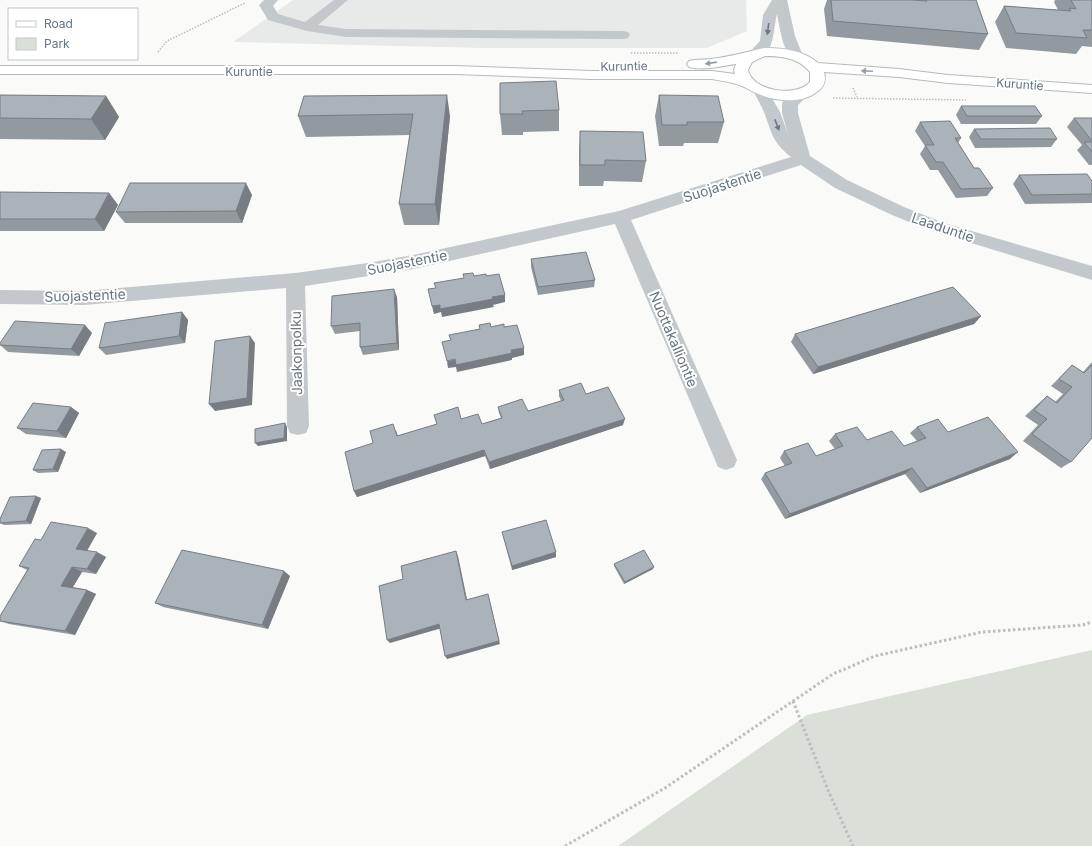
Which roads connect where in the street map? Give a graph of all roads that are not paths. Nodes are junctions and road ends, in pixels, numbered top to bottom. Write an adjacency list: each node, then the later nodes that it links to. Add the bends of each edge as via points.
1 (342, 0): 4 (street)
2 (779, 0): 6 (street, one-way to 6, via 770,15 767,44); 7 (street)
3 (269, 2): 4 (street, via 273,17)
4 (307, 27): 5 (street, via 346,32)
5 (623, 35)
6 (752, 56): 7 (main road, Kuruntie, via 774,52); 10 (main road, Kuruntie, one-way to 10, via 709,64); 13 (main road, via 743,62 741,69 743,76)
7 (796, 56): 8 (main road)
8 (814, 67): 11 (main road, Kuruntie, one-way to 8); 15 (main road, via 819,79 817,85)
9 (0, 70): 10 (main road, Kuruntie)
10 (497, 71): 13 (main road, Kuruntie, via 592,75 712,75 728,77)
11 (948, 79): 12 (main road, Kuruntie); 14 (main road, Kuruntie)
12 (851, 84)
13 (754, 86): 15 (main road, Kuruntie, via 782,95); 17 (street, Laaduntie, one-way to 17, via 772,112 787,146)
14 (1092, 89)
15 (807, 92): 16 (main road); 17 (street, via 790,103 790,113)
16 (831, 92)
17 (803, 159): 18 (street, Suojastentie); 19 (street, Laaduntie, via 841,184 938,227)
18 (621, 217): 20 (street, Suojastentie, via 413,262); 23 (street, Nuottakalliontie)
19 (1092, 273)
20 (295, 280): 21 (street, Suojastentie, via 84,298); 22 (street, Jaakonpolku)
21 (0, 297)
22 (298, 426)
23 (726, 460)

